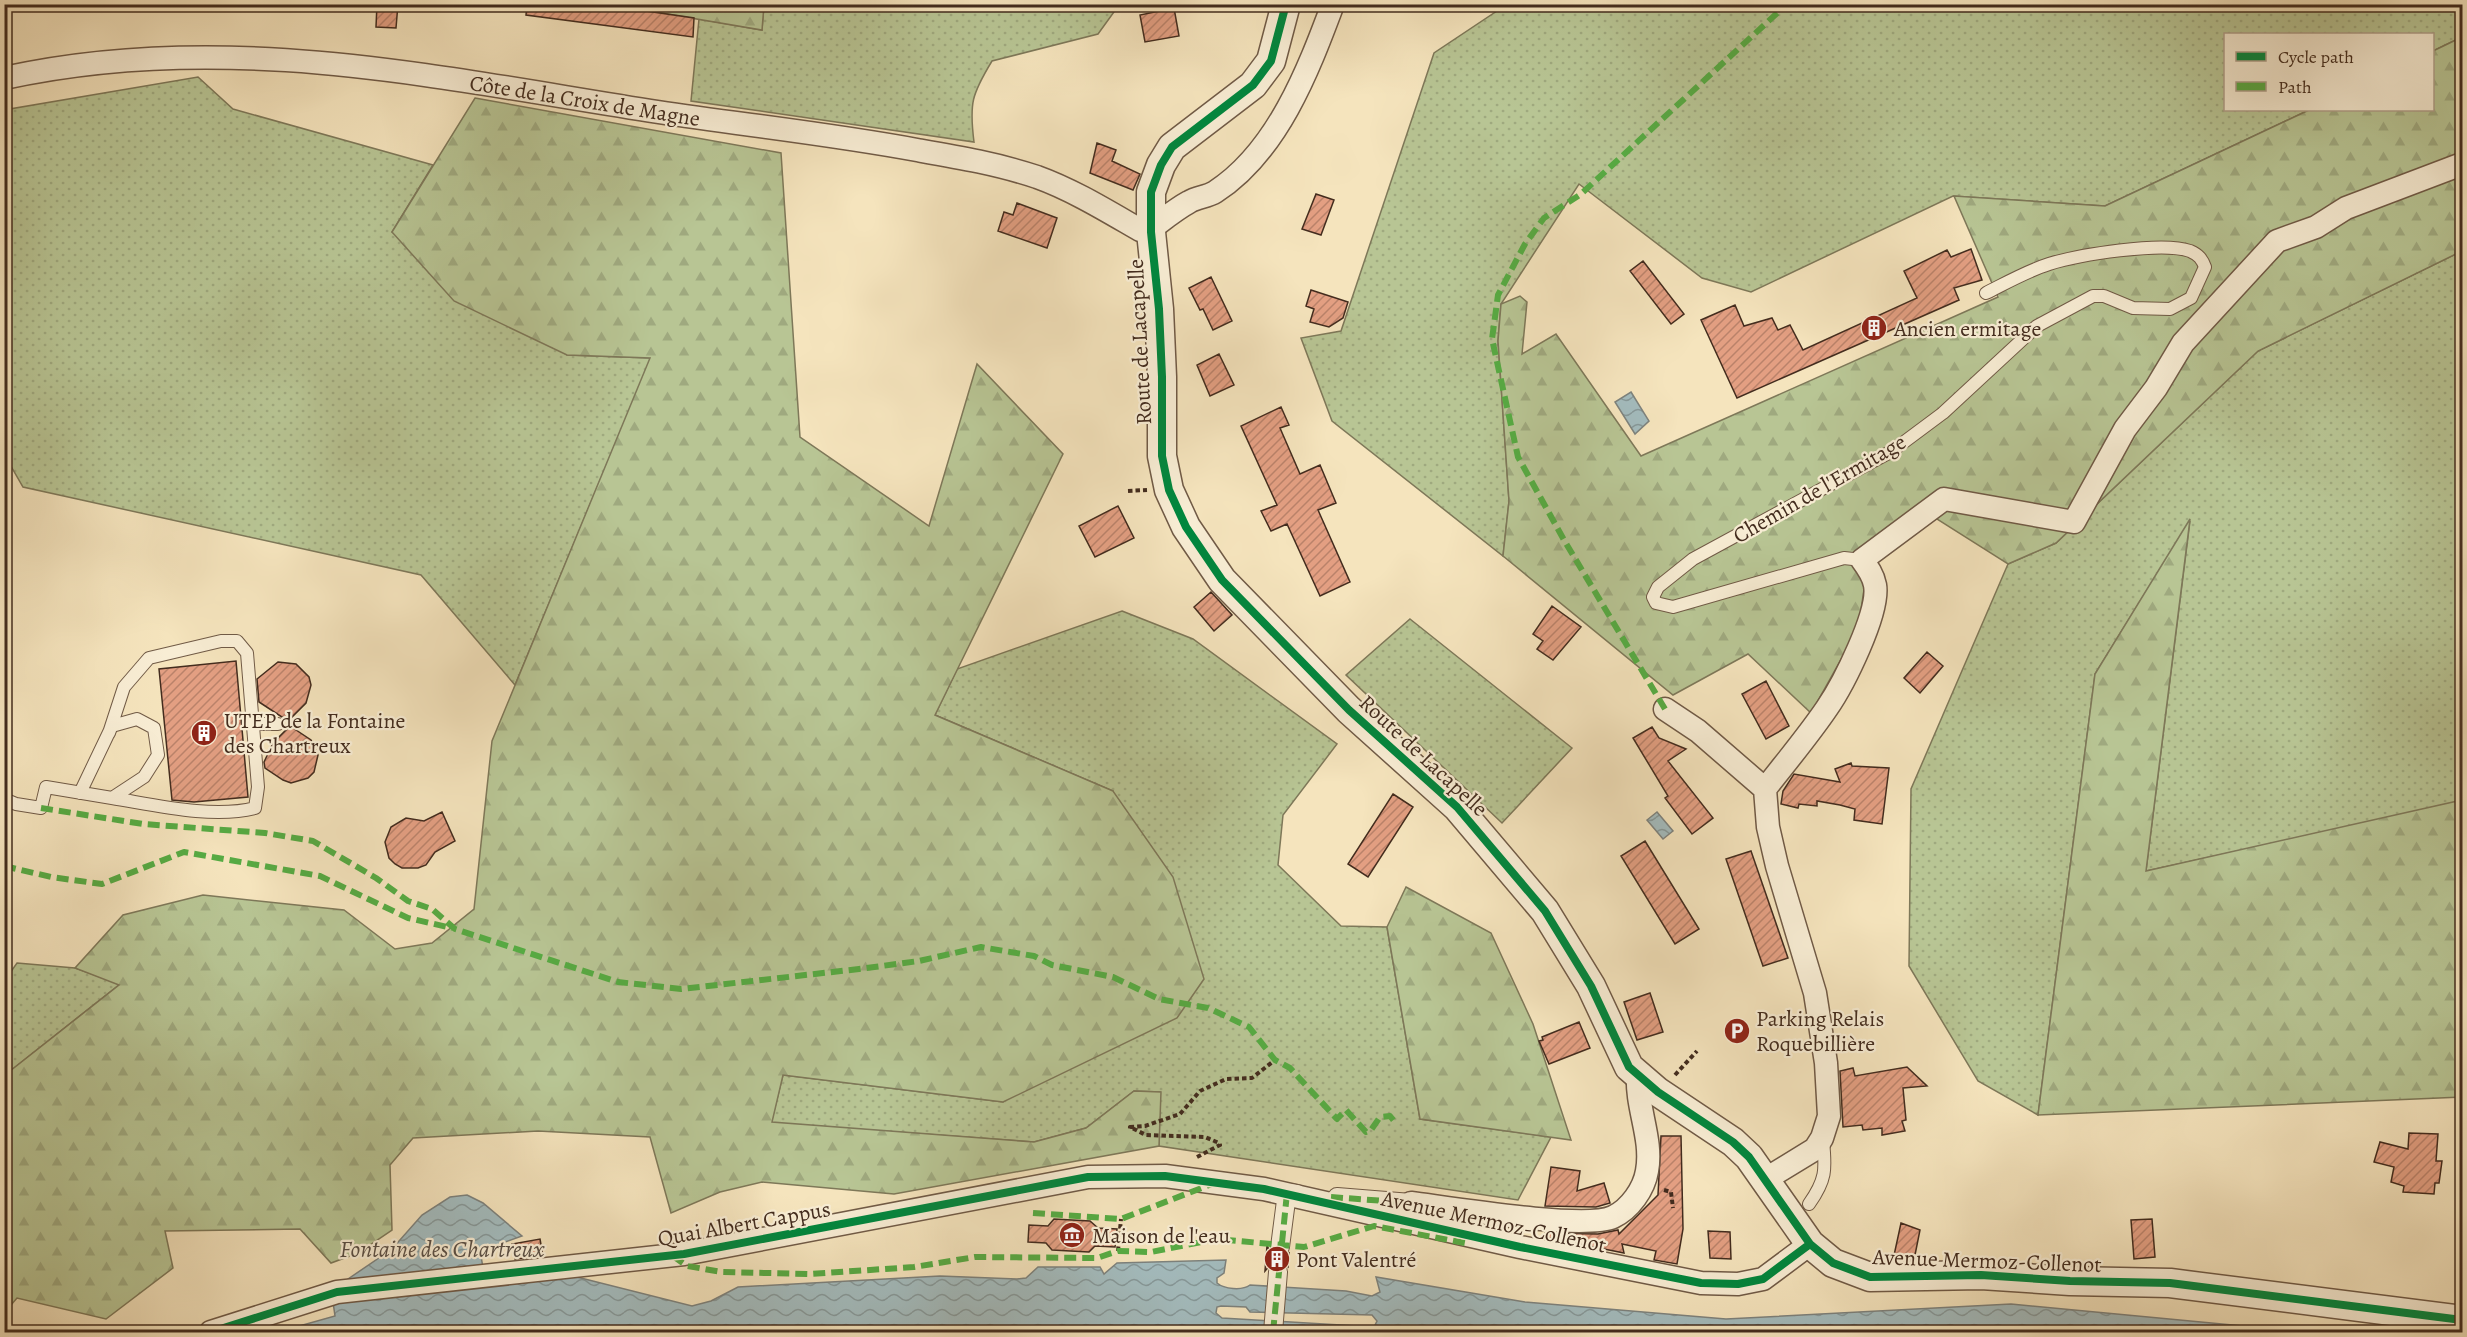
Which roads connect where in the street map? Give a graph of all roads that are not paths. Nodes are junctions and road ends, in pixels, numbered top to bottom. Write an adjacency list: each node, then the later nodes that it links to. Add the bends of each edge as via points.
1 (1286, 4): 5 (street, via 1271,61 1253,85 1172,147)
2 (1333, 4): 6 (street, via 1293,100 1263,146 1238,175 1213,194)
3 (4, 78): 7 (street, Côte de la Croix de Magne, via 114,60 162,57 233,56 347,63 662,112 827,133 980,161 1036,177 1140,230)
4 (2463, 164): 9 (street, via 2346,208 2316,227 2277,242 2183,343 2125,429 2074,522 1944,499)
5 (1151, 192): 6 (street); 7 (street, Route de Lacapelle)
6 (1191, 201): 7 (street)
7 (1151, 230): 18 (street, Route de Lacapelle, via 1159,309 1162,456 1169,490 1186,527 1222,580 1282,644 1348,710 1457,807 1498,852 1548,915 1591,986 1624,1060)
8 (1986, 293): 9 (lane, Chemin de l'Ermitage, via 2048,264 2085,256 2171,248 2201,257 2205,267 2191,298 2170,309 2133,308 2104,296 2093,296 2037,326 1943,413 1892,451 1693,559 1658,587 1653,597 1656,603 1673,607 1845,558)
9 (1862, 560): 14 (street, via 1875,585 1867,630 1829,706)
10 (1665, 709): 14 (street, via 1698,731)
11 (253, 724): 12 (lane); 13 (lane, via 247,653 237,641 221,640 149,658 124,687); 16 (lane, via 258,787 255,808 238,813)
12 (278, 724)
13 (109, 733): 15 (lane); 16 (lane, via 112,726 137,719 154,728 158,755 144,777)
14 (1765, 789): 19 (street, via 1777,866 1815,993 1826,1063 1829,1116)
15 (80, 793): 16 (lane); 17 (lane, via 46,787 41,808)
16 (112, 798)
17 (4, 799)
18 (1638, 1075): 20 (street, Route de Lacapelle, via 1733,1142); 22 (street, via 1637,1091 1649,1152 1647,1173 1630,1205 1613,1217 1576,1222)
19 (1822, 1138): 20 (street, via 1815,1149); 23 (lane, via 1826,1167 1821,1186)
20 (1766, 1179): 24 (street, Route de Lacapelle, via 1790,1220)
21 (1287, 1193): 22 (street); 24 (street, Avenue Mermoz-Collenot, via 1520,1247 1701,1283 1738,1284 1763,1279); 25 (street); 28 (street, Quai Albert Cappus, via 1165,1176 1088,1177 684,1254 337,1292)
22 (1411, 1203)
23 (1809, 1204)
24 (1810, 1244): 27 (street, Avenue Mermoz-Collenot, via 1833,1263 1870,1277 1981,1275 2170,1283)
25 (1280, 1247)
26 (1278, 1272): 29 (street)
27 (2463, 1320)
28 (211, 1332)
29 (1273, 1332)

